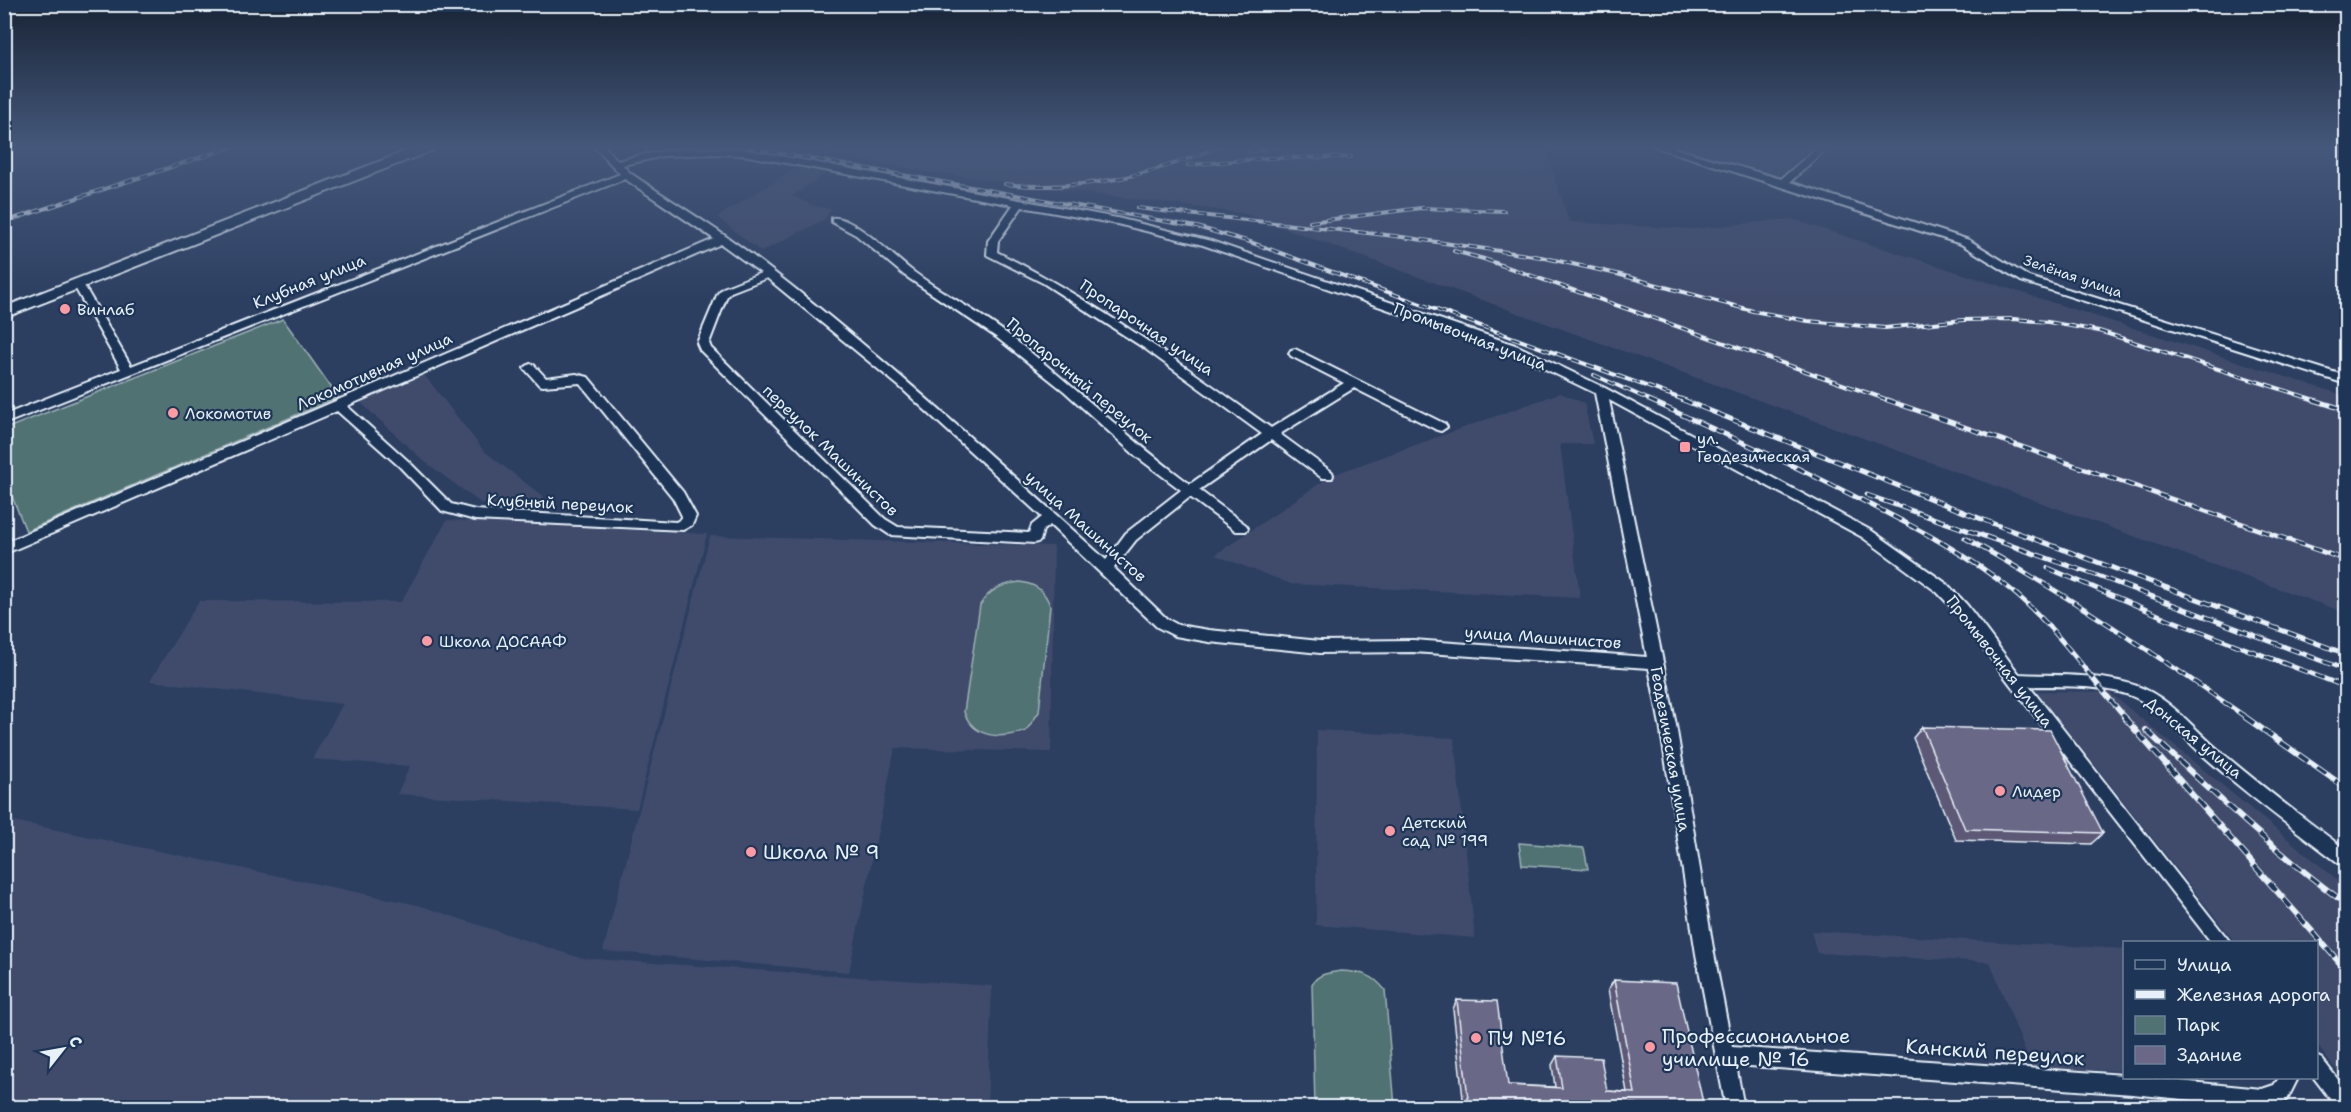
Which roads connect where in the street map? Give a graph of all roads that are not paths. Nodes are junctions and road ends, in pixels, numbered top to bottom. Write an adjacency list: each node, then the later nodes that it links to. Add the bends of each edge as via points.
1 (298, 198): 10 (highway)
2 (568, 198): 14 (street, Клубная улица)
3 (661, 198): 8 (street, улица Машинистов)
4 (997, 198): 6 (street, Промывочная улица)
5 (1829, 198): 15 (street, Зелёная улица, via 1965,242 2025,279)
6 (1020, 202): 17 (street, Промывочная улица, via 1118,221 1238,253 1514,349); 21 (street, Пропарочная улица, via 993,241 991,252 1047,281 1127,331)
7 (836, 220): 23 (street, Пропарочный переулок, via 1000,333 1141,454)
8 (724, 239): 9 (street, улица Машинистов); 18 (street, Локомотивная улица)
9 (768, 274): 24 (street, улица Машинистов, via 904,384); 24 (street, переулок Машинистов, via 722,295 703,343 706,350 880,522 895,532 1035,538 1037,528)
10 (78, 284): 11 (highway); 14 (street)
11 (4, 312)
12 (1295, 353): 16 (street)
13 (530, 368): 18 (street, Клубный переулок, via 543,382 584,380 678,495 689,516 687,522 678,526 475,515 447,508)
14 (128, 371): 19 (street, Клубная улица)
15 (2346, 380)
16 (1351, 384): 20 (street); 21 (street)
17 (1601, 391): 28 (street, Геодезическая улица); 29 (street, Промывочная улица, via 1867,534 1907,561 1962,609)
18 (338, 405): 26 (street, Локомотивная улица)
19 (4, 420)
20 (1441, 427)
21 (1272, 435): 22 (street, Пропарочная улица); 23 (street)
22 (1327, 475)
23 (1191, 490): 25 (street, Пропарочный переулок); 27 (street, via 1134,534)
24 (1049, 518): 27 (street, улица Машинистов)
25 (1241, 528)
26 (4, 549)
27 (1106, 568): 28 (street, улица Машинистов, via 1162,623 1175,630 1209,636 1320,647 1413,646)
28 (1656, 663): 32 (street, Геодезическая улица)
29 (2015, 680): 30 (street, Донская улица, via 2095,683 2135,691 2148,698 2212,754); 31 (street, Промывочная улица)
30 (2346, 859)
31 (2220, 941)
32 (1724, 1055): 34 (street, Канский переулок, via 2262,1098 2280,1092); 36 (street, Геодезическая улица)
33 (2318, 1068): 35 (street)
34 (2288, 1079)
35 (2346, 1104)
36 (1735, 1107)

